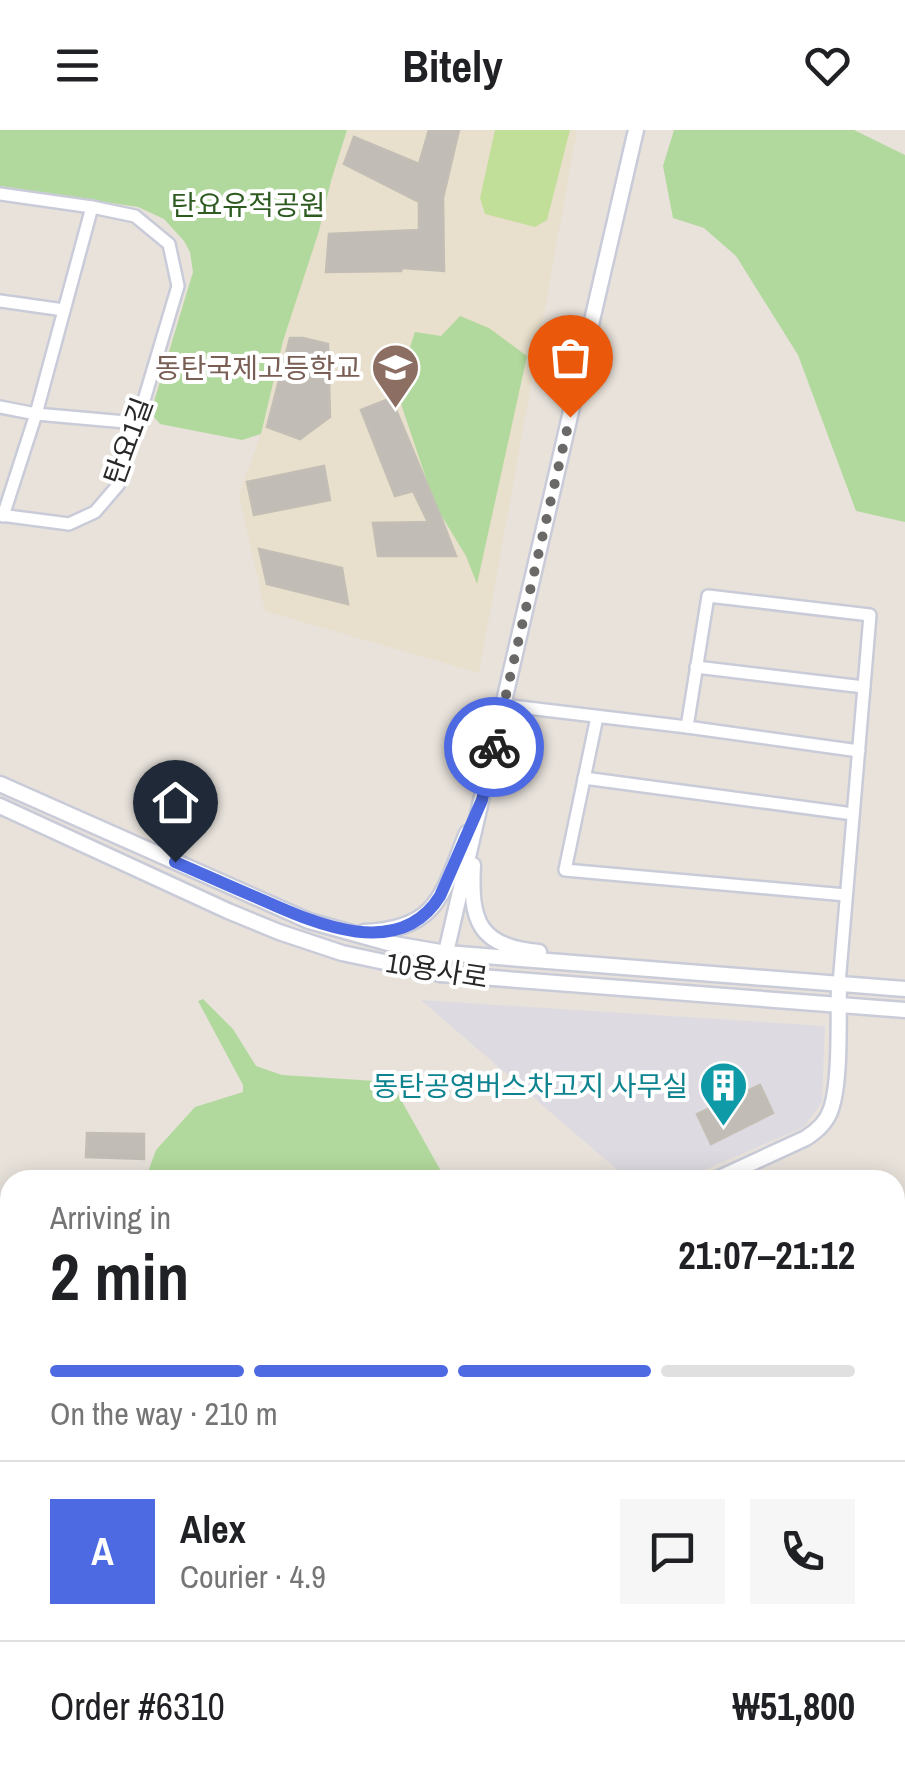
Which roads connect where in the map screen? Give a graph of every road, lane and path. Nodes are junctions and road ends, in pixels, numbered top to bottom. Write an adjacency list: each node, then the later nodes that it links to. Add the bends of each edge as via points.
1 (636, 130): 12 (street)
2 (0, 194): 3 (street, 탄요1길)
3 (92, 207): 5 (street, 탄요1길); 8 (street, 탄요1길, via 134,216 170,244 178,286)
4 (0, 301): 5 (street)
5 (64, 310): 7 (street, 탄요1길)
6 (0, 407): 7 (street)
7 (36, 414): 8 (street); 9 (street, 탄요1길)
8 (137, 423): 9 (street, 탄요1길, via 118,484 95,512 69,524)
9 (2, 515)
10 (696, 667): 11 (street); 11 (street, via 708,596 870,615); 14 (street)
11 (864, 687): 15 (street)
12 (504, 705): 13 (street); 18 (street)
13 (597, 717): 14 (street); 16 (street)
14 (687, 727): 15 (street)
15 (859, 752): 20 (street)
16 (584, 778): 20 (street); 21 (street, via 565,870)
17 (0, 784): 22 (street, 10용사로)
18 (482, 800): 22 (street, via 432,909 402,927); 23 (street); 24 (street, via 472,897 488,935 528,951 614,958)
19 (0, 806): 25 (street, 10용사로, via 279,932)
20 (853, 814): 21 (street)
21 (846, 894): 26 (street)
22 (344, 931): 23 (street, 10용사로)
23 (446, 954): 24 (street, 10용사로); 25 (street)
24 (653, 969): 26 (street, 10용사로)
25 (441, 974): 28 (street, 10용사로)
26 (838, 984): 27 (street, 10용사로); 28 (street)
27 (905, 989)
28 (838, 1005): 29 (street, 10용사로); 30 (street, via 835,1091 823,1124)
29 (905, 1010)
30 (737, 1170)

